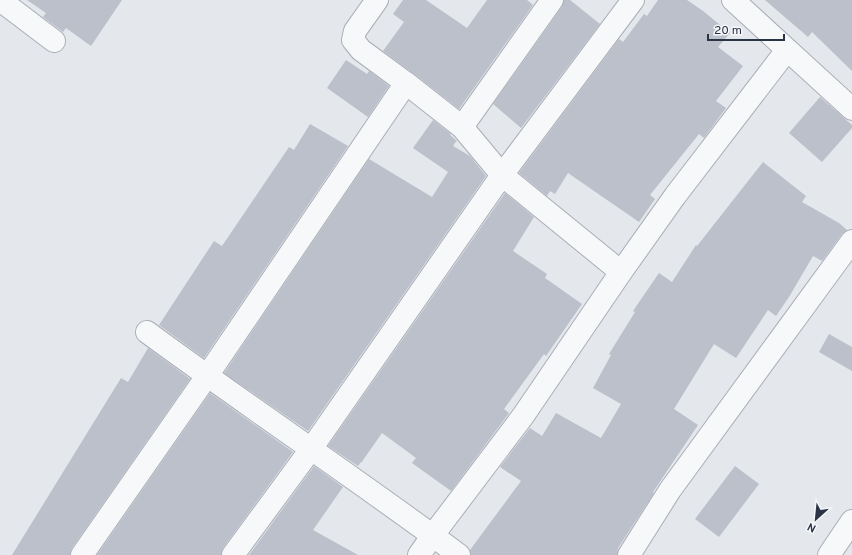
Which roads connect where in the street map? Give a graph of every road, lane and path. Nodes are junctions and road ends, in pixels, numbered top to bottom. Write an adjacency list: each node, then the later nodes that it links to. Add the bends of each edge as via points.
1 (0, 0): 6 (street)
2 (377, 0): 8 (street, via 354,31 353,40 361,50)
3 (552, 0): 10 (street)
4 (634, 0): 11 (street)
5 (733, 0): 7 (street)
6 (54, 41)
7 (787, 50): 9 (street); 13 (street, via 675,196)
8 (406, 83): 10 (street); 15 (street)
9 (852, 109)
10 (462, 127): 11 (street)
11 (502, 175): 13 (street); 16 (street)
12 (852, 241): 23 (street, via 670,490)
13 (621, 272): 18 (street, via 523,416)
14 (147, 332): 15 (street)
15 (207, 376): 16 (street); 19 (street)
16 (311, 449): 18 (street); 20 (street)
17 (852, 521): 24 (street)
18 (433, 535): 21 (street); 22 (street)
19 (82, 555)
20 (233, 555)
21 (419, 555)
22 (459, 555)
23 (629, 555)
24 (828, 555)

